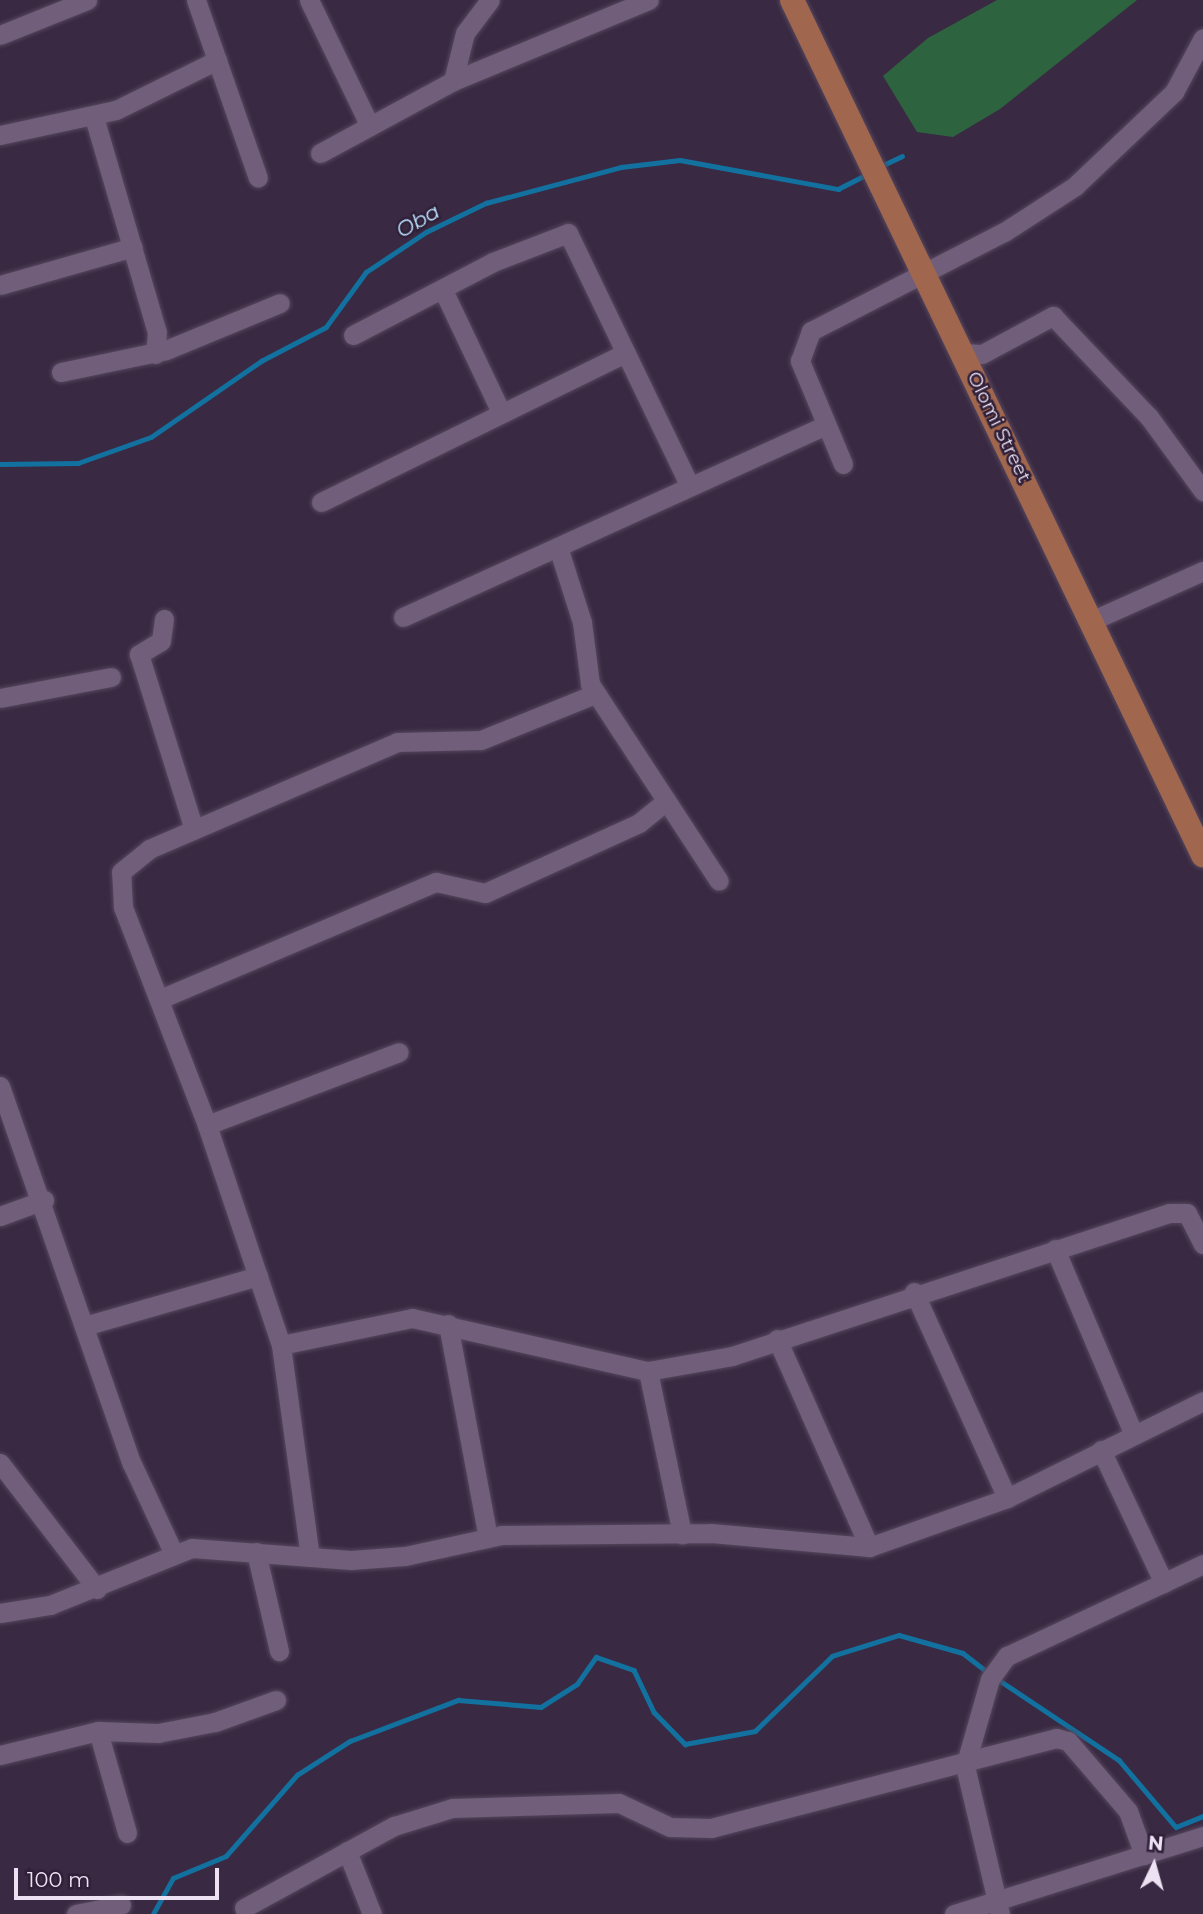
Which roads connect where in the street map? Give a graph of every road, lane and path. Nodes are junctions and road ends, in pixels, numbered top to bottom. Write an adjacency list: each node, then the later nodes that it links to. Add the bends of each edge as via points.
1 (88, 0): 8 (street)
2 (196, 0): 10 (street)
3 (309, 0): 13 (street)
4 (490, 0): 11 (street, via 465,33)
5 (649, 0): 7 (street)
6 (792, 0): 18 (main road, Olomi Street)
7 (613, 7): 11 (street)
8 (0, 35)
9 (1203, 38): 18 (street, via 1174,92 1100,168 1004,232)
10 (217, 60): 12 (street); 16 (street)
11 (453, 81): 13 (street)
12 (94, 117): 14 (street); 17 (street)
13 (370, 126): 15 (street)
14 (0, 135)
15 (320, 153)
16 (258, 178)
17 (133, 247): 19 (street); 25 (street, via 157,332)
18 (924, 273): 24 (main road, Olomi Street); 28 (street, via 805,338 800,360)
19 (0, 285)
20 (443, 290): 22 (street); 23 (street, via 568,233); 27 (street)
21 (279, 303): 25 (street)
22 (353, 335)
23 (625, 353): 27 (street); 30 (street)
24 (963, 353): 31 (street, via 982,354 1053,316 1149,417); 37 (main road, Olomi Street)
25 (155, 354): 26 (street)
26 (61, 372)
27 (501, 412): 32 (street)
28 (824, 426): 29 (street); 30 (street)
29 (843, 464)
30 (689, 484): 33 (street)
31 (1203, 491)
32 (321, 502)
33 (558, 547): 35 (street); 39 (street, via 582,622)
34 (1203, 571): 37 (street)
35 (403, 617)
36 (163, 619): 42 (street, via 161,642 139,654)
37 (1091, 621): 43 (main road, Olomi Street)
38 (111, 677): 40 (street)
39 (595, 694): 41 (street); 42 (street, via 481,740 397,743)
40 (0, 698)
41 (664, 803): 44 (street); 45 (street, via 639,823 485,893 436,882)
42 (194, 830): 45 (street, via 149,849 121,872 123,907)
43 (1203, 855)
44 (719, 881)
45 (160, 999): 48 (street)
46 (398, 1052): 48 (street)
47 (0, 1086): 49 (street)
48 (207, 1125): 53 (street)
49 (44, 1200): 50 (street); 56 (street)
50 (0, 1216)
51 (1201, 1234): 52 (street, via 1187,1213 1169,1213)
52 (1055, 1249): 54 (street); 61 (street)
53 (258, 1276): 56 (street); 58 (street)
54 (914, 1292): 57 (street); 64 (street)
55 (448, 1324): 58 (street, via 412,1318); 59 (street); 66 (street)
56 (88, 1325): 68 (street, via 132,1464)
57 (777, 1339): 59 (street, via 732,1356); 67 (street)
58 (281, 1345): 70 (street)
59 (648, 1371): 65 (street)
60 (1203, 1401): 61 (street)
61 (1133, 1433): 62 (street)
62 (1101, 1450): 64 (street); 72 (street)
63 (0, 1465): 73 (street)
64 (1007, 1498): 67 (street)
65 (682, 1534): 66 (street); 67 (street)
66 (488, 1537): 70 (street, via 405,1556)
67 (869, 1547)
68 (173, 1552): 69 (street); 73 (street)
69 (256, 1552): 70 (street); 75 (street)
70 (310, 1557)
71 (1203, 1564): 72 (street)
72 (1164, 1583): 79 (street, via 1007,1656 990,1679)
73 (97, 1589): 74 (street)
74 (0, 1613)
75 (279, 1651)
76 (276, 1700): 77 (street, via 215,1722 158,1733)
77 (98, 1731): 78 (street); 80 (street)
78 (0, 1755)
79 (965, 1766): 82 (street, via 826,1794 711,1828 670,1827 619,1803 453,1808 394,1826); 83 (street, via 1038,1742 1068,1741 1128,1811); 86 (street)
80 (127, 1833)
81 (1203, 1836): 83 (street)
82 (347, 1851): 85 (street); 88 (street)
83 (1144, 1855): 86 (street)
84 (121, 1905): 87 (street)
85 (244, 1908)
86 (998, 1908): 89 (street)
87 (76, 1914)
88 (372, 1914)
89 (954, 1914)

